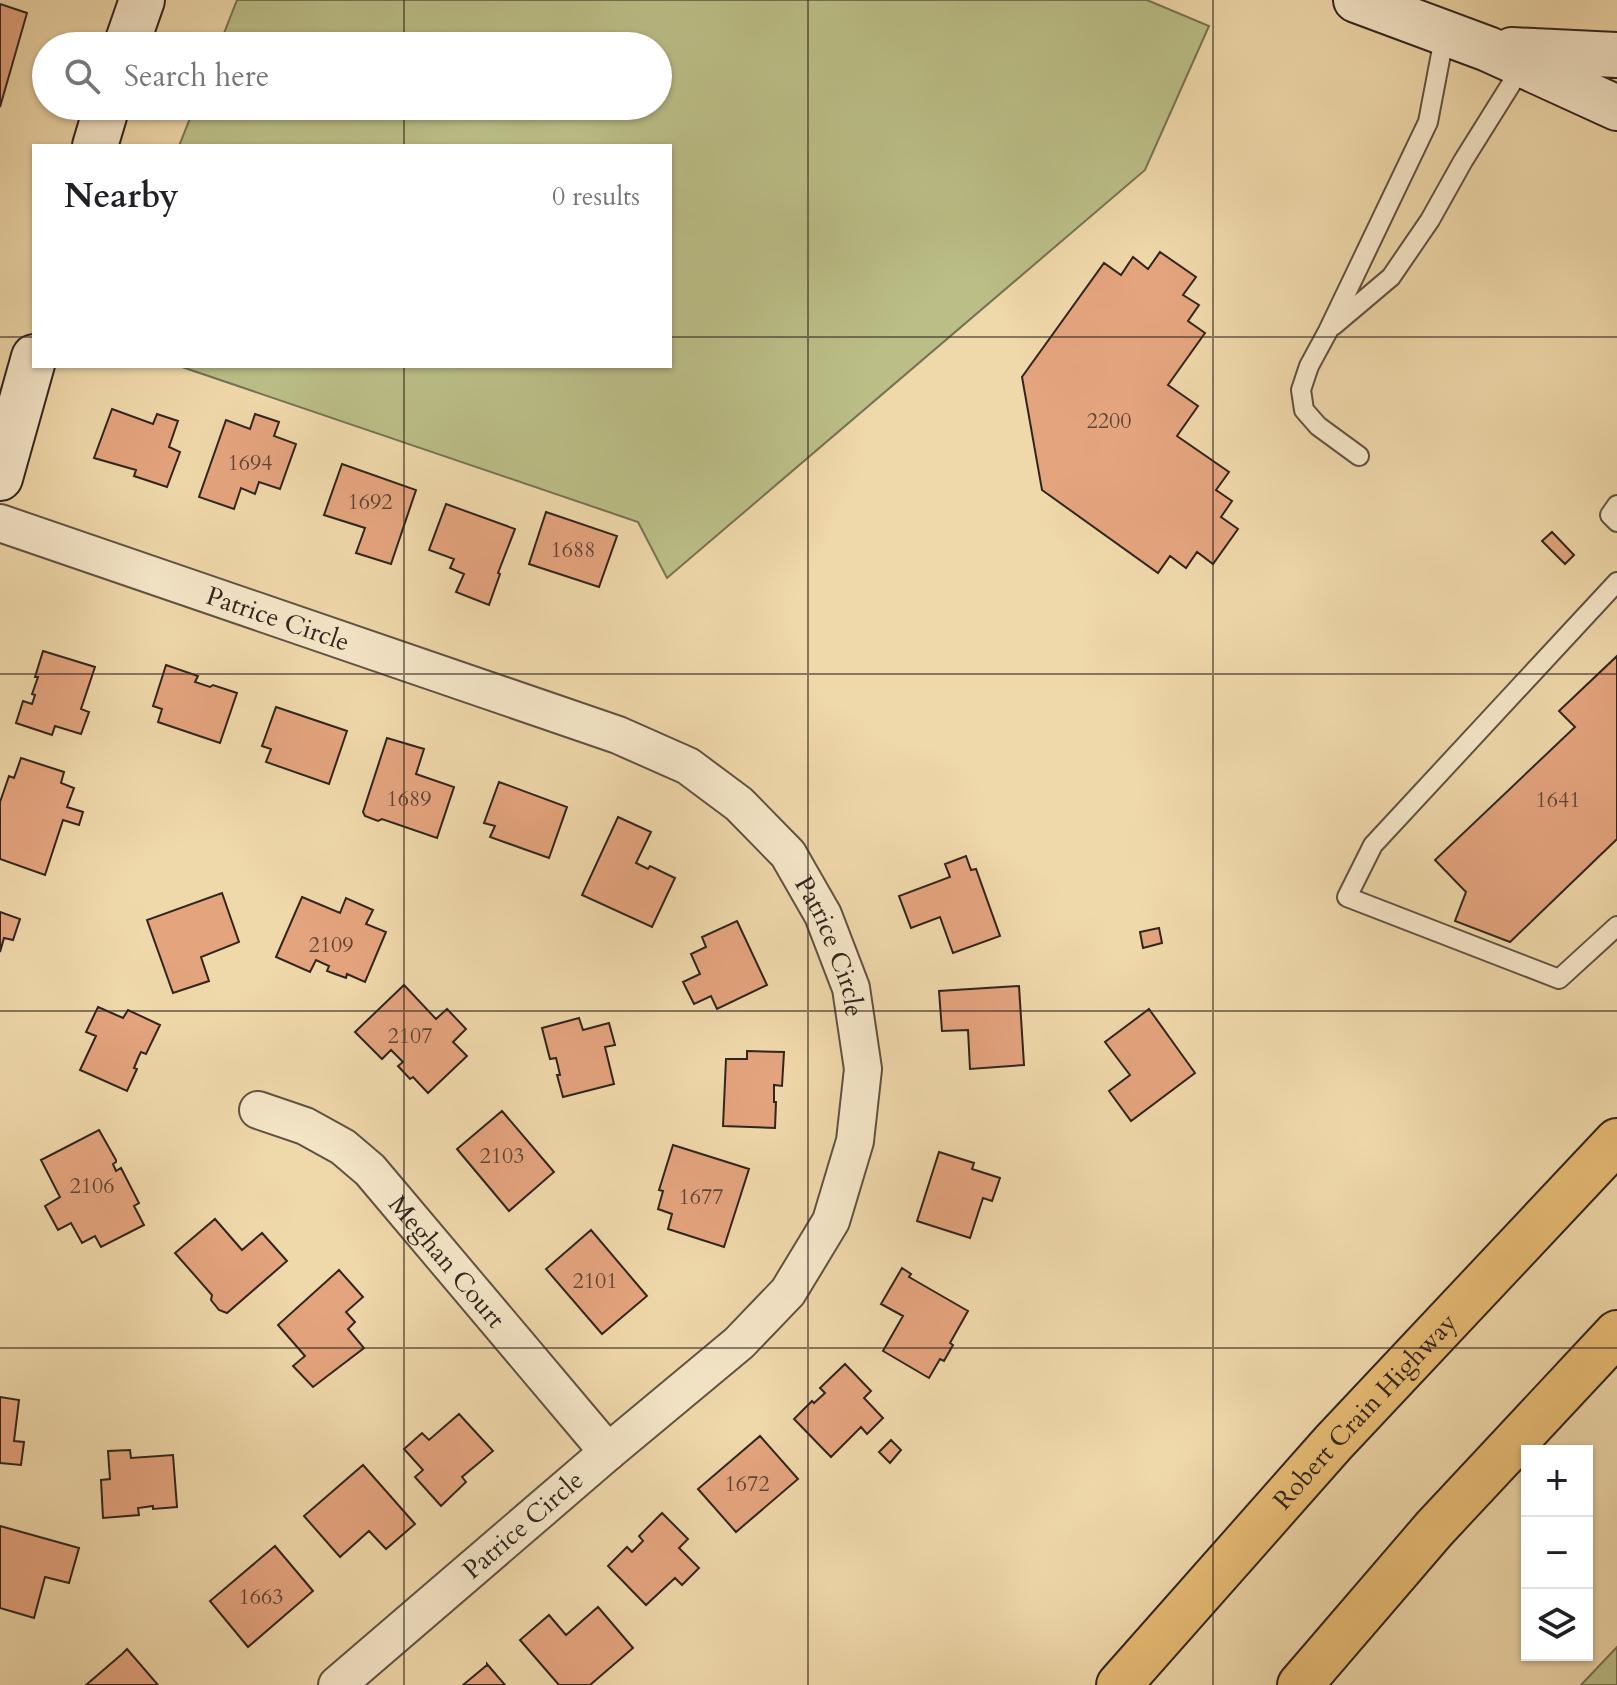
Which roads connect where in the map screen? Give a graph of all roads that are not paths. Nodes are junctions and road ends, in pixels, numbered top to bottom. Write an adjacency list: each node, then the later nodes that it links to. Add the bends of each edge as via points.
1 (142, 0): 3 (main road)
2 (1356, 0): 4 (main road)
3 (131, 32)
4 (1445, 33): 6 (main road); 10 (lane, via 1428,122)
5 (1617, 55): 6 (main road)
6 (1505, 57): 7 (main road); 10 (lane, via 1463,161 1430,220 1391,277)
7 (1617, 108)
8 (103, 120): 9 (main road)
9 (96, 144)
10 (1328, 331): 12 (lane, via 1301,390 1304,410)
11 (32, 364): 13 (main road)
12 (1359, 456)
13 (0, 478)
14 (1617, 505): 15 (lane, via 1610,515)
15 (1617, 522)
16 (0, 523): 22 (street, Patrice Circle, via 618,735 688,766 739,804 788,854 823,915 851,988 863,1069 855,1141 831,1221 788,1292 739,1343)
17 (1617, 582): 18 (lane, via 1373,845 1347,897 1559,979)
18 (1617, 926)
19 (258, 1110): 22 (street, Meghan Court, via 305,1126 370,1170)
20 (1617, 1141): 24 (highway, Robert Crain Highway, via 1333,1443)
21 (1617, 1333): 25 (highway, via 1434,1529)
22 (608, 1452): 23 (street, Patrice Circle)
23 (337, 1685)
24 (1119, 1685)
25 (1300, 1685)

